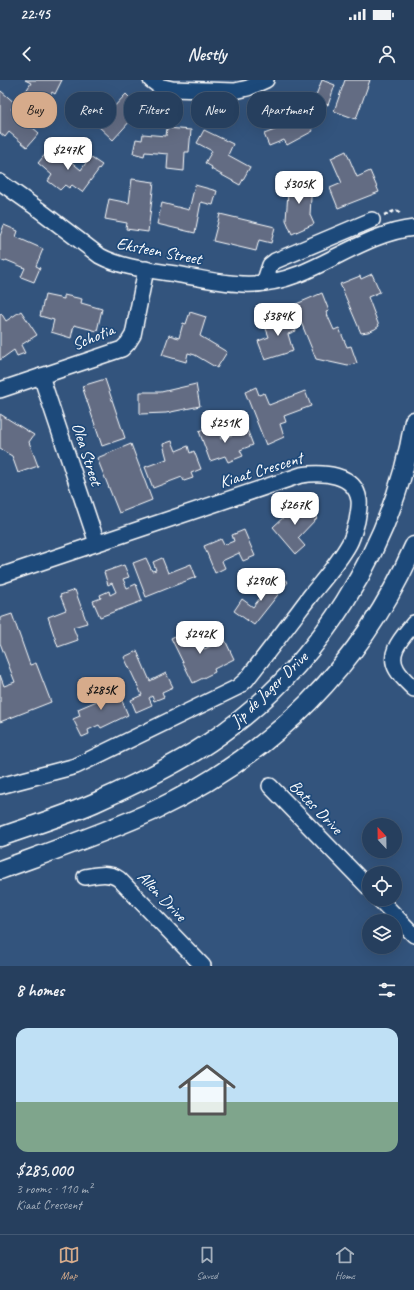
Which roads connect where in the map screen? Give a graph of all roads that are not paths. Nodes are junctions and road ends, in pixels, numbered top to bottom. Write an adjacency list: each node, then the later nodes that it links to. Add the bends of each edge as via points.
1 (150, 80): 2 (street, via 159,86 172,89 235,91)
2 (266, 80)
3 (0, 182): 6 (street, Eksteen Street, via 100,256 115,263)
4 (372, 220): 7 (street, via 275,261 270,265)
5 (414, 228): 7 (street, Eksteen Street, via 383,235 300,273)
6 (146, 269): 7 (street, Eksteen Street, via 225,283); 8 (street, Schotia, via 134,335 128,343 122,349)
7 (264, 283)
8 (42, 376): 9 (street, Schotia); 11 (street, Olea Street)
9 (0, 390)
10 (414, 421): 18 (main road, Jip de Jager Drive, via 410,446 392,508 354,587 327,629 301,661 264,699 210,742 149,777 93,803)
11 (97, 544): 13 (street, Kiaat Crescent); 16 (street, Kiaat Crescent, via 301,475 315,473 341,477 351,484 359,500 358,517 349,544 246,680 238,687 76,766)
12 (414, 546): 19 (main road, Jip de Jager Drive, via 374,622 346,661 314,698 278,732 241,761 156,810)
13 (0, 576)
14 (414, 623): 15 (street, via 397,644 394,660 396,669)
15 (414, 689)
16 (0, 786)
17 (270, 786): 21 (street, Bates Drive)
18 (0, 837)
19 (0, 870)
20 (85, 877): 24 (street, Allen Drive, via 107,874 119,879)
21 (362, 881)
22 (386, 906): 23 (street)
23 (414, 935)
24 (203, 966)

